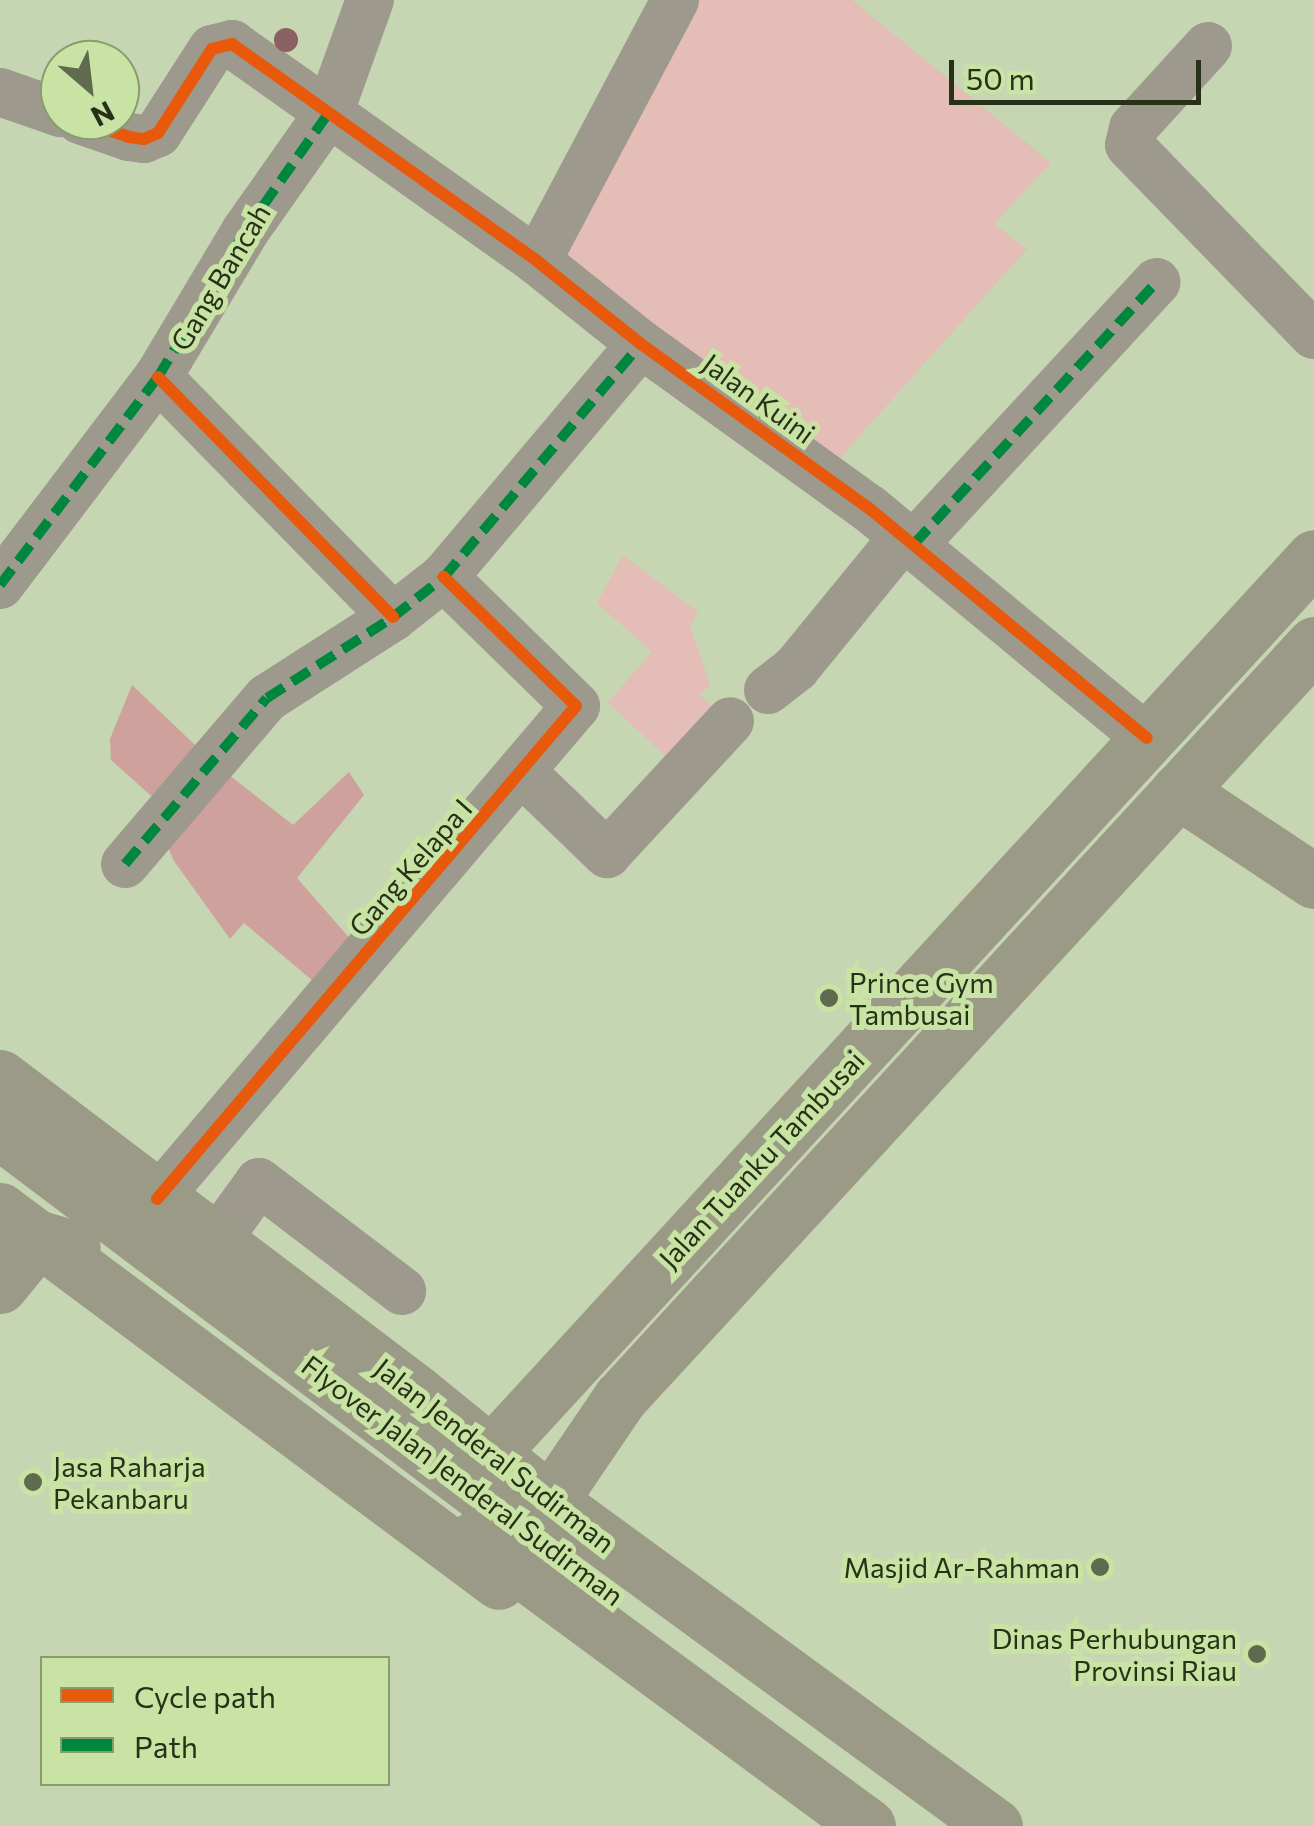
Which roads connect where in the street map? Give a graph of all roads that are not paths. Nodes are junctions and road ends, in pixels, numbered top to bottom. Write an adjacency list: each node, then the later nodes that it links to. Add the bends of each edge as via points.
1 (370, 0): 6 (street, Gang Bancah)
2 (675, 0): 8 (street)
3 (1208, 46): 10 (street, via 1133,128 1129,145)
4 (0, 92): 5 (street)
5 (40, 106)
6 (330, 111): 7 (street, Jalan Kuini, via 232,44 221,44 158,133); 8 (street, Jalan Kuini); 12 (street, Gang Bancah, via 246,230)
7 (140, 138)
8 (537, 262): 11 (street, Jalan Kuini)
9 (1156, 282): 13 (street)
10 (1314, 335)
11 (641, 344): 13 (street, Jalan Kuini); 15 (street)
12 (158, 377): 16 (street, Gang Bancah); 17 (street)
13 (909, 540): 19 (street, via 796,668); 21 (street, Jalan Kuini)
14 (1314, 557): 21 (main road, Jalan Tuanku Tambusai)
15 (444, 577): 17 (street); 22 (street, Gang Kelapa I, via 576,706)
16 (0, 585)
17 (394, 617): 24 (street, via 267,698)
18 (1314, 644): 23 (main road, Jalan Tuanku Tambusai)
19 (768, 690)
20 (730, 721): 22 (street, via 607,854)
21 (1147, 738): 35 (main road, Jalan Tuanku Tambusai)
22 (524, 773): 30 (street, Gang Kelapa I)
23 (1178, 792): 25 (main road); 36 (main road, Jalan Tuanku Tambusai, via 620,1398)
24 (125, 864)
25 (1314, 881)
26 (0, 1077): 30 (main road, Jalan Jenderal Sudirman)
27 (0, 1103): 31 (main road, via 182,1243 194,1274 174,1301 151,1302 78,1250)
28 (0, 1132): 38 (main road, Flyover Jalan Jenderal Sudirman)
29 (0, 1179): 41 (main road, Flyover Jalan Jenderal Sudirman)
30 (158, 1199): 32 (main road, Jalan Jenderal Sudirman)
31 (20, 1224): 33 (main road); 37 (main road, via 422,1526)
32 (214, 1243): 34 (street, via 259,1182); 35 (main road, Jalan Jenderal Sudirman)
33 (0, 1286)
34 (402, 1292)
35 (492, 1452): 36 (main road, Jalan Jenderal Sudirman); 37 (main road)
36 (550, 1501): 37 (main road); 38 (main road, Jalan Jenderal Sudirman)
37 (482, 1542): 39 (main road)
38 (959, 1817): 40 (main road, via 799,1709 769,1710 756,1726 760,1756)
39 (824, 1826)
40 (845, 1826)
41 (868, 1826)

